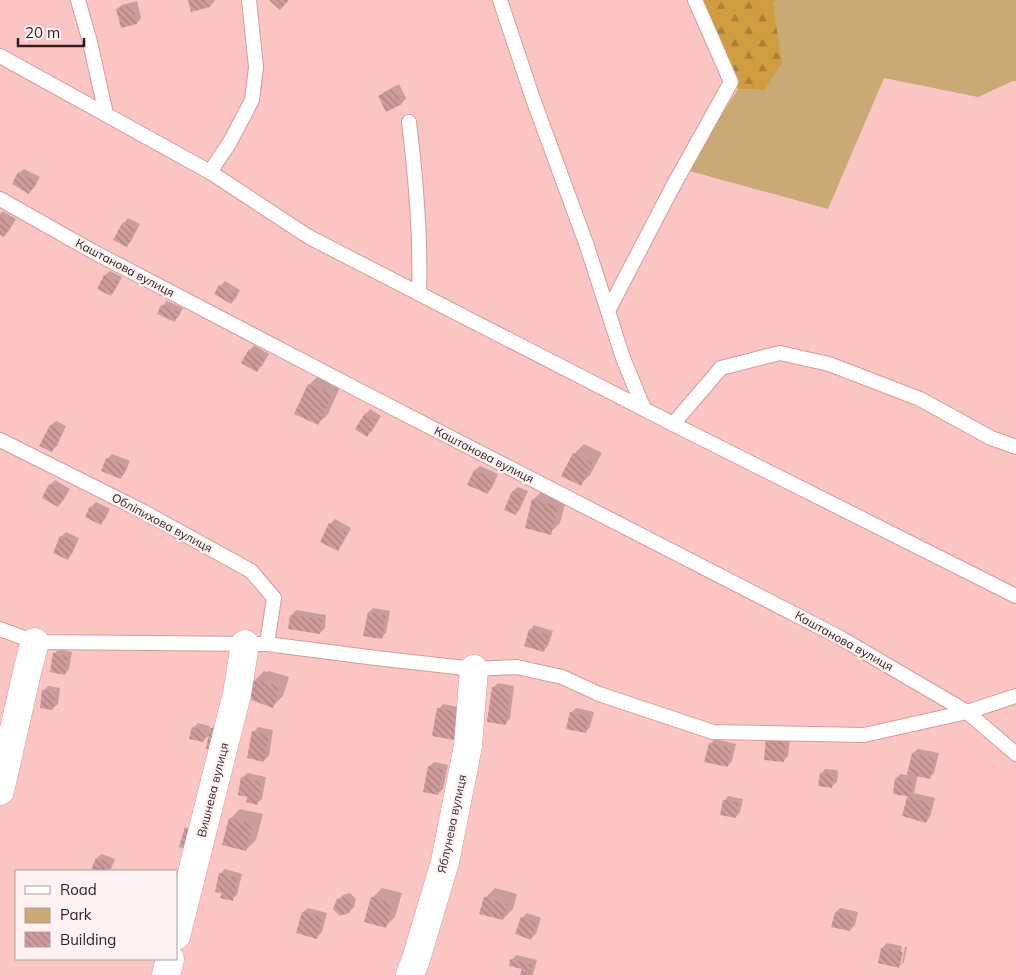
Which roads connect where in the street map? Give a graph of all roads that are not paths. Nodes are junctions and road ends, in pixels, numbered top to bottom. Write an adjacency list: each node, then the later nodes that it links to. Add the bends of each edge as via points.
1 (78, 0): 6 (lane)
2 (249, 0): 8 (lane, via 256,67 252,100)
3 (500, 0): 11 (lane)
4 (695, 0): 11 (lane, via 731,82)
5 (0, 56): 6 (lane)
6 (106, 114): 8 (lane)
7 (409, 122): 10 (lane, via 415,170)
8 (210, 172): 10 (lane, via 309,237)
9 (0, 199): 22 (lane, Каштанова вулиця, via 346,384 839,637)
10 (419, 294): 12 (lane)
11 (608, 310): 12 (lane)
12 (644, 409): 13 (lane)
13 (673, 424): 15 (lane, via 721,368 780,353 829,364 920,399 991,438); 16 (lane)
14 (0, 440): 19 (lane, Обліпихова вулиця, via 144,512 251,571 274,598)
15 (1016, 447)
16 (1016, 596)
17 (0, 629): 18 (lane)
18 (35, 642): 19 (lane); 24 (street)
19 (256, 644): 20 (lane); 25 (street, Вишнева вулиця, via 237,694)
20 (474, 669): 22 (lane, via 517,667 562,677 599,694 713,732 864,735); 28 (street, Яблунева вулиця, via 468,746 445,862)
21 (1016, 696): 22 (lane)
22 (968, 712): 23 (lane, Каштанова вулиця)
23 (1016, 754)
24 (0, 791)
25 (178, 928)
26 (170, 960): 27 (street)
27 (166, 975)
28 (410, 975)

